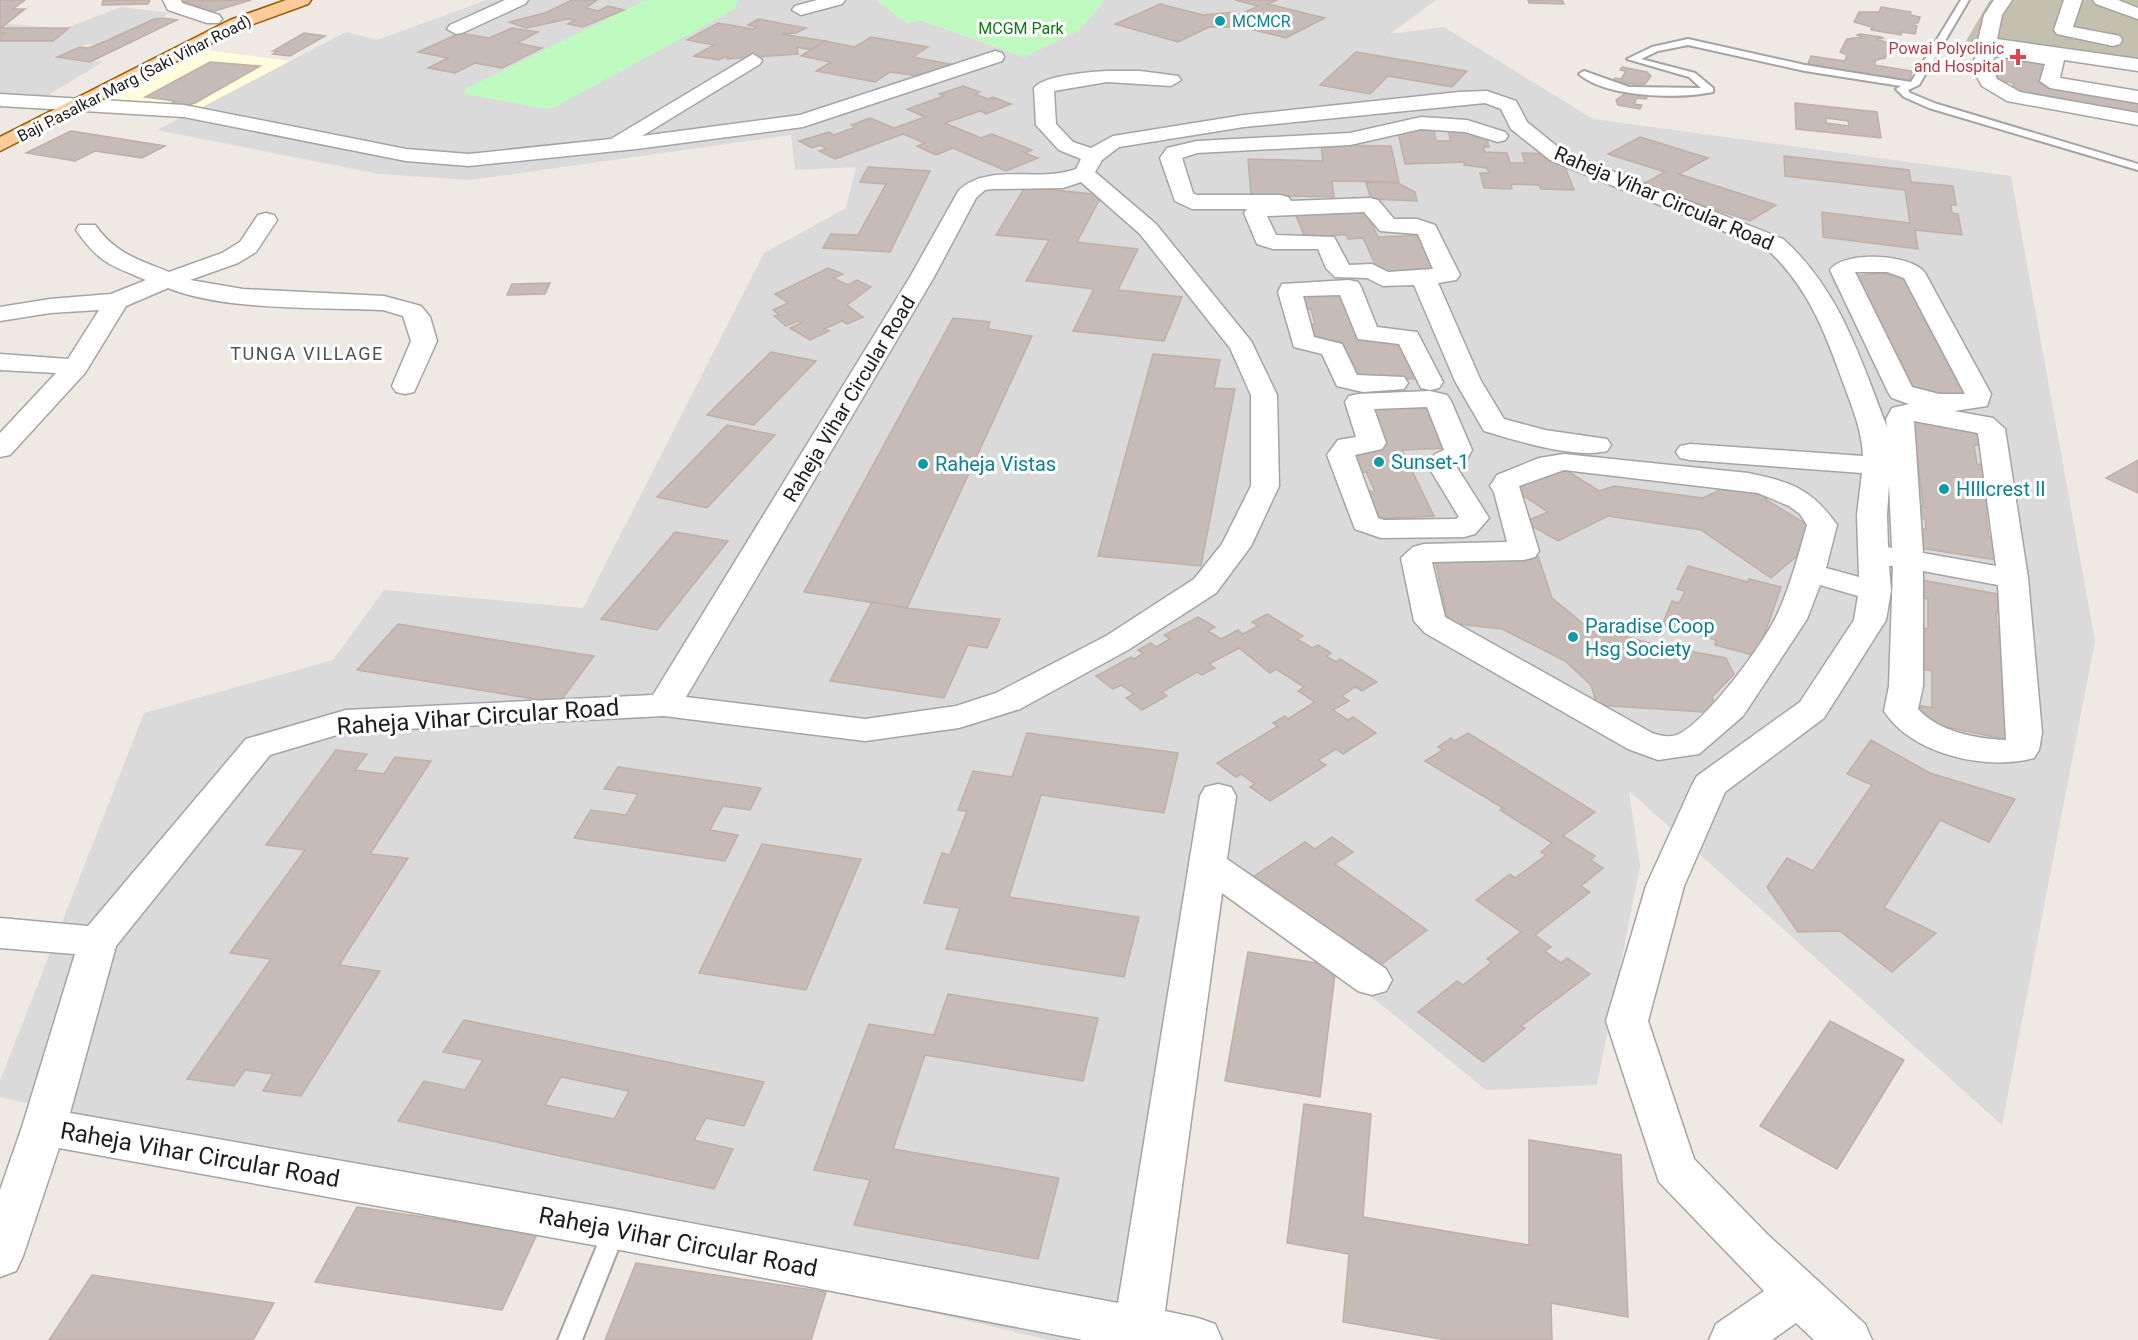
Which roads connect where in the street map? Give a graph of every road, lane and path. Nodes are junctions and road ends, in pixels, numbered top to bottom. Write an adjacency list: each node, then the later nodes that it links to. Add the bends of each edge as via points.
1 (264, 0): 12 (main road, Baji Pasalkar Marg (Saki Vihar Road))
2 (302, 0): 26 (main road, Baji Pasalkar Marg (Saki Vihar Road), via 236,24)
3 (519, 0): 13 (street)
4 (836, 0): 10 (street)
5 (1965, 0): 22 (lane)
6 (2003, 0): 18 (street, via 1993,15 1987,40 1992,44)
7 (2073, 0): 14 (street, via 2063,30)
8 (2102, 0): 11 (street)
9 (173, 3): 12 (street)
10 (801, 10)
11 (2138, 14)
12 (213, 19): 25 (main road, Baji Pasalkar Marg (Saki Vihar Road))
13 (456, 29)
14 (2127, 43)
15 (996, 57): 31 (street, via 802,121)
16 (753, 60): 31 (street)
17 (2093, 64): 19 (street)
18 (2138, 65)
19 (2138, 71)
20 (1584, 74): 22 (lane, via 1600,84 1668,93 1710,90 1692,75 1632,59 1654,49 1688,42 1805,68)
21 (1171, 80): 32 (street, via 1116,77 1044,88 1046,125)
22 (1914, 85): 33 (lane, via 1900,89 1934,106)
23 (2138, 97): 27 (street, via 2050,81 2055,61 2051,59 1993,50 1987,52 1981,66 1989,82 2014,97)
24 (0, 100): 25 (street)
25 (53, 102): 26 (street); 28 (main road, Baji Pasalkar Marg (Saki Vihar Road))
26 (82, 105): 30 (main road, Baji Pasalkar Marg (Saki Vihar Road)); 31 (street, via 205,113 406,155 469,160)
27 (2138, 119)
28 (0, 129)
29 (1527, 141): 32 (street, Raheja Vihar Circular Road, via 1509,105 1499,100 1459,98 1317,112 1113,142); 34 (street, via 1467,126 1415,124 1350,139 1197,147 1174,152 1171,158 1183,196 1192,202); 41 (street, Raheja Vihar Circular Road, via 1775,244 1798,265)
30 (0, 145)
31 (611, 146)
32 (1088, 164): 57 (street, Raheja Vihar Circular Road, via 1063,181 993,182 978,185 967,195 922,277); 57 (street, Raheja Vihar Circular Road, via 1148,229 1242,346 1264,395 1265,486 1236,546 1205,586 1117,643 1008,701 959,717 865,730)
33 (2138, 167)
34 (1299, 201)
35 (266, 220): 38 (street, via 248,247)
36 (87, 231): 38 (street, via 111,257)
37 (1423, 277): 37 (street, via 1448,275 1427,230 1418,226 1388,226 1370,205 1266,209 1255,213 1265,239 1326,242 1343,272 1372,271 1383,279); 45 (street)
38 (172, 280): 39 (street); 47 (street, via 191,288 243,296 384,303 412,311 424,341)
39 (117, 301): 40 (street); 44 (street)
40 (0, 314)
41 (1835, 324): 42 (street); 51 (street, Raheja Vihar Circular Road, via 1876,435)
42 (1869, 327): 42 (street, via 1842,270 1844,266 1888,266 1913,273 1978,400 1942,403 1901,392)
43 (0, 362): 44 (street)
44 (76, 368): 50 (street)
45 (1468, 381): 46 (street); 49 (street)
46 (1430, 382): 46 (street, via 1363,384 1347,380 1333,349 1303,342 1291,288 1349,287 1364,329 1373,336 1408,337)
47 (405, 386)
48 (1448, 424): 48 (street, via 1458,450 1442,466 1474,518 1464,528 1381,529 1365,523 1341,456 1348,446 1372,443 1358,402 1430,399 1438,401); 49 (street)
49 (1494, 425): 51 (street, via 1563,443)
50 (0, 449)
51 (1878, 466): 52 (street, Raheja Vihar Circular Road, via 1872,515)
52 (1873, 553): 53 (street); 56 (street, Raheja Vihar Circular Road)
53 (1908, 560): 55 (street); 55 (street, via 1899,428 1902,414 1911,412 1983,424 1990,429); 55 (street, via 1907,663 1901,711 1927,733 2002,753 2022,750 2025,733)
54 (1809, 573): 54 (street, via 1791,619 1731,708 1687,746 1658,748 1436,626 1431,621 1416,558 1424,553 1524,551 1504,486 1507,481 1549,464 1564,462 1729,478 1782,492 1810,508 1822,525); 56 (street)
55 (2013, 578)
56 (1875, 591): 66 (street, Raheja Vihar Circular Road, via 1870,620 1812,710 1710,785 1665,886 1627,1021 1675,1168)
57 (664, 705): 61 (street, Raheja Vihar Circular Road, via 346,721 258,747)
58 (1218, 796): 59 (street)
59 (1208, 864): 62 (street); 67 (street)
60 (0, 933): 61 (street)
61 (98, 941): 63 (street, Raheja Vihar Circular Road)
62 (1372, 981)
63 (44, 1127): 64 (street, Raheja Vihar Circular Road); 65 (street)
64 (615, 1229): 67 (street, Raheja Vihar Circular Road); 68 (lane)
65 (0, 1256)
66 (1799, 1294): 70 (street); 71 (street, Raheja Vihar Circular Road)
67 (1138, 1329): 69 (street, Raheja Vihar Circular Road)
68 (570, 1340)
69 (1198, 1340)
70 (1733, 1340)
71 (1848, 1340)

